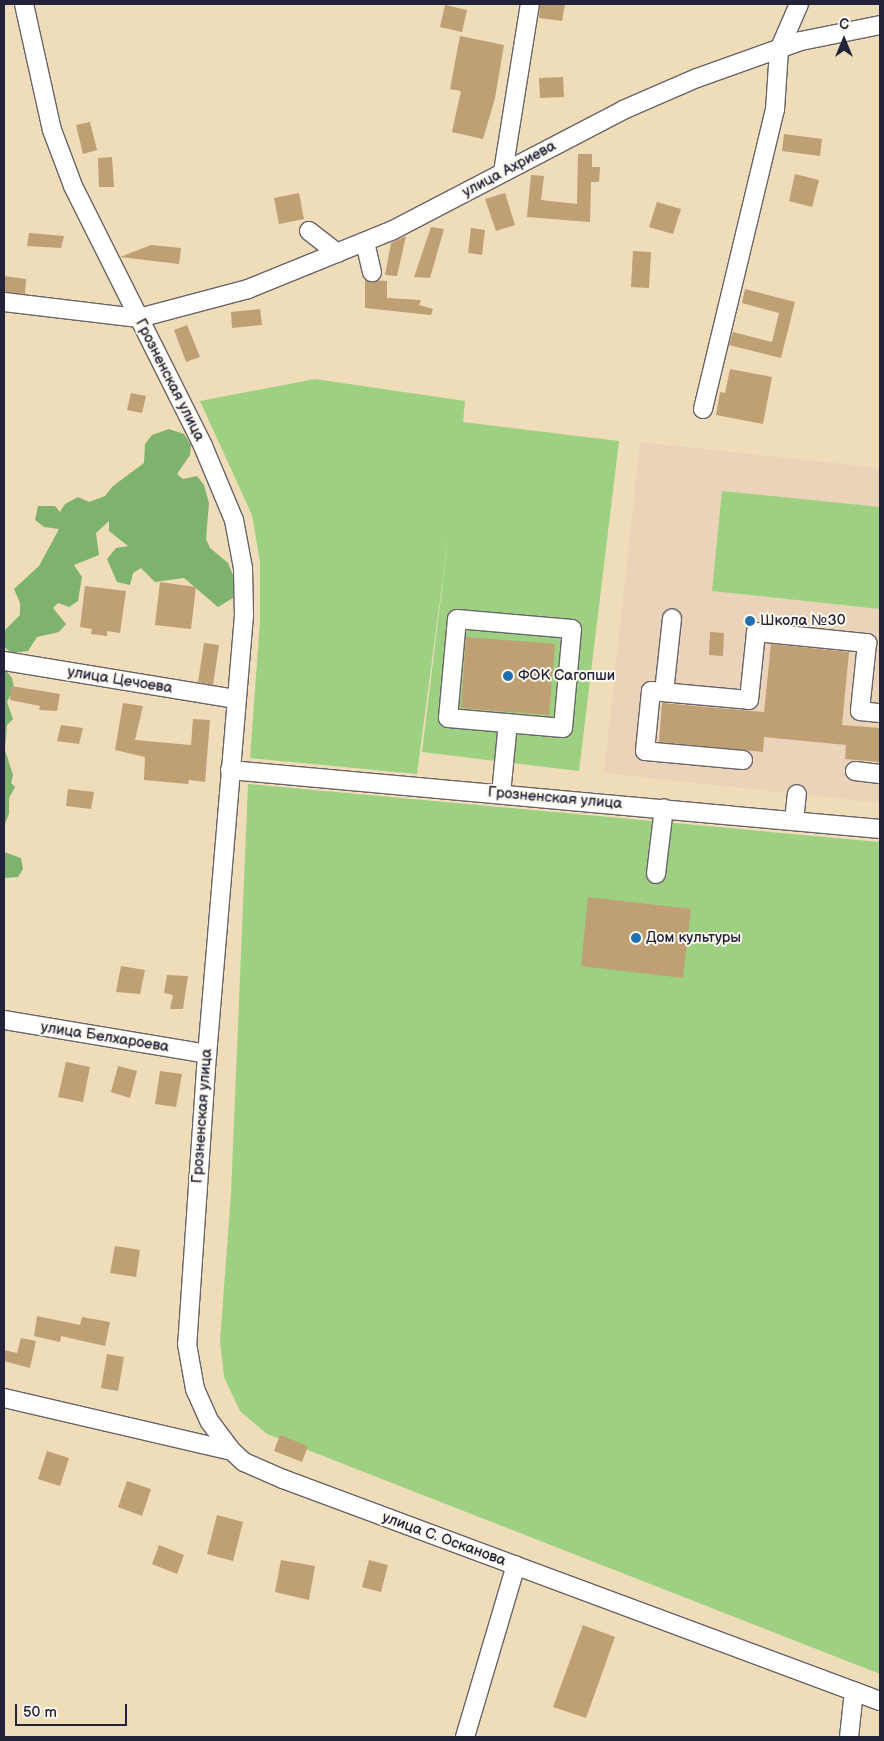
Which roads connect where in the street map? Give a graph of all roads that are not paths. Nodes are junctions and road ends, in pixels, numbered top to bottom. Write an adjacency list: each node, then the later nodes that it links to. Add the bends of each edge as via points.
1 (24, 4): 12 (street, Грозненская улица, via 52,130 62,158)
2 (530, 4): 6 (street)
3 (799, 4): 5 (street)
4 (880, 25): 5 (street, улица Ахриева, via 829,34)
5 (779, 50): 6 (street, улица Ахриева, via 697,78 623,110); 13 (street, via 775,110)
6 (502, 172): 8 (street, улица Ахриева)
7 (309, 231): 9 (street)
8 (365, 242): 9 (street, улица Ахриева); 10 (street)
9 (337, 253): 12 (street, улица Ахриева, via 248,289)
10 (372, 272)
11 (4, 302): 12 (street)
12 (139, 318): 17 (street, Грозненская улица, via 203,446 234,520 243,568 244,615)
13 (703, 409)
14 (672, 618): 16 (street)
15 (4, 661): 17 (street, улица Цечоева)
16 (664, 692): 18 (street, via 749,700 756,632 849,641 867,643 860,711); 20 (street, via 651,691 645,751)
17 (235, 699): 21 (street, Грозненская улица)
18 (880, 713)
19 (508, 723): 19 (street, via 448,718 457,619 572,629 563,728); 24 (street)
20 (743, 760)
21 (230, 770): 24 (street, Грозненская улица); 31 (street, Грозненская улица)
22 (855, 771): 23 (street)
23 (880, 774)
24 (501, 794): 26 (street, Грозненская улица)
25 (797, 794): 27 (street)
26 (664, 808): 27 (street, Грозненская улица); 29 (street)
27 (794, 821): 28 (street, Грозненская улица)
28 (880, 829)
29 (656, 874)
30 (4, 1020): 31 (street, улица Белхароева)
31 (207, 1054): 33 (street, Грозненская улица, via 187,1344 195,1389 210,1422)
32 (4, 1398): 33 (street, улица С. Осканова)
33 (232, 1452): 34 (street, улица С. Осканова, via 244,1462 282,1479)
34 (516, 1565): 35 (street, улица С. Осканова); 37 (street)
35 (854, 1691): 36 (street, улица С. Осканова); 38 (street)
36 (880, 1701)
37 (465, 1737)
38 (849, 1737)

